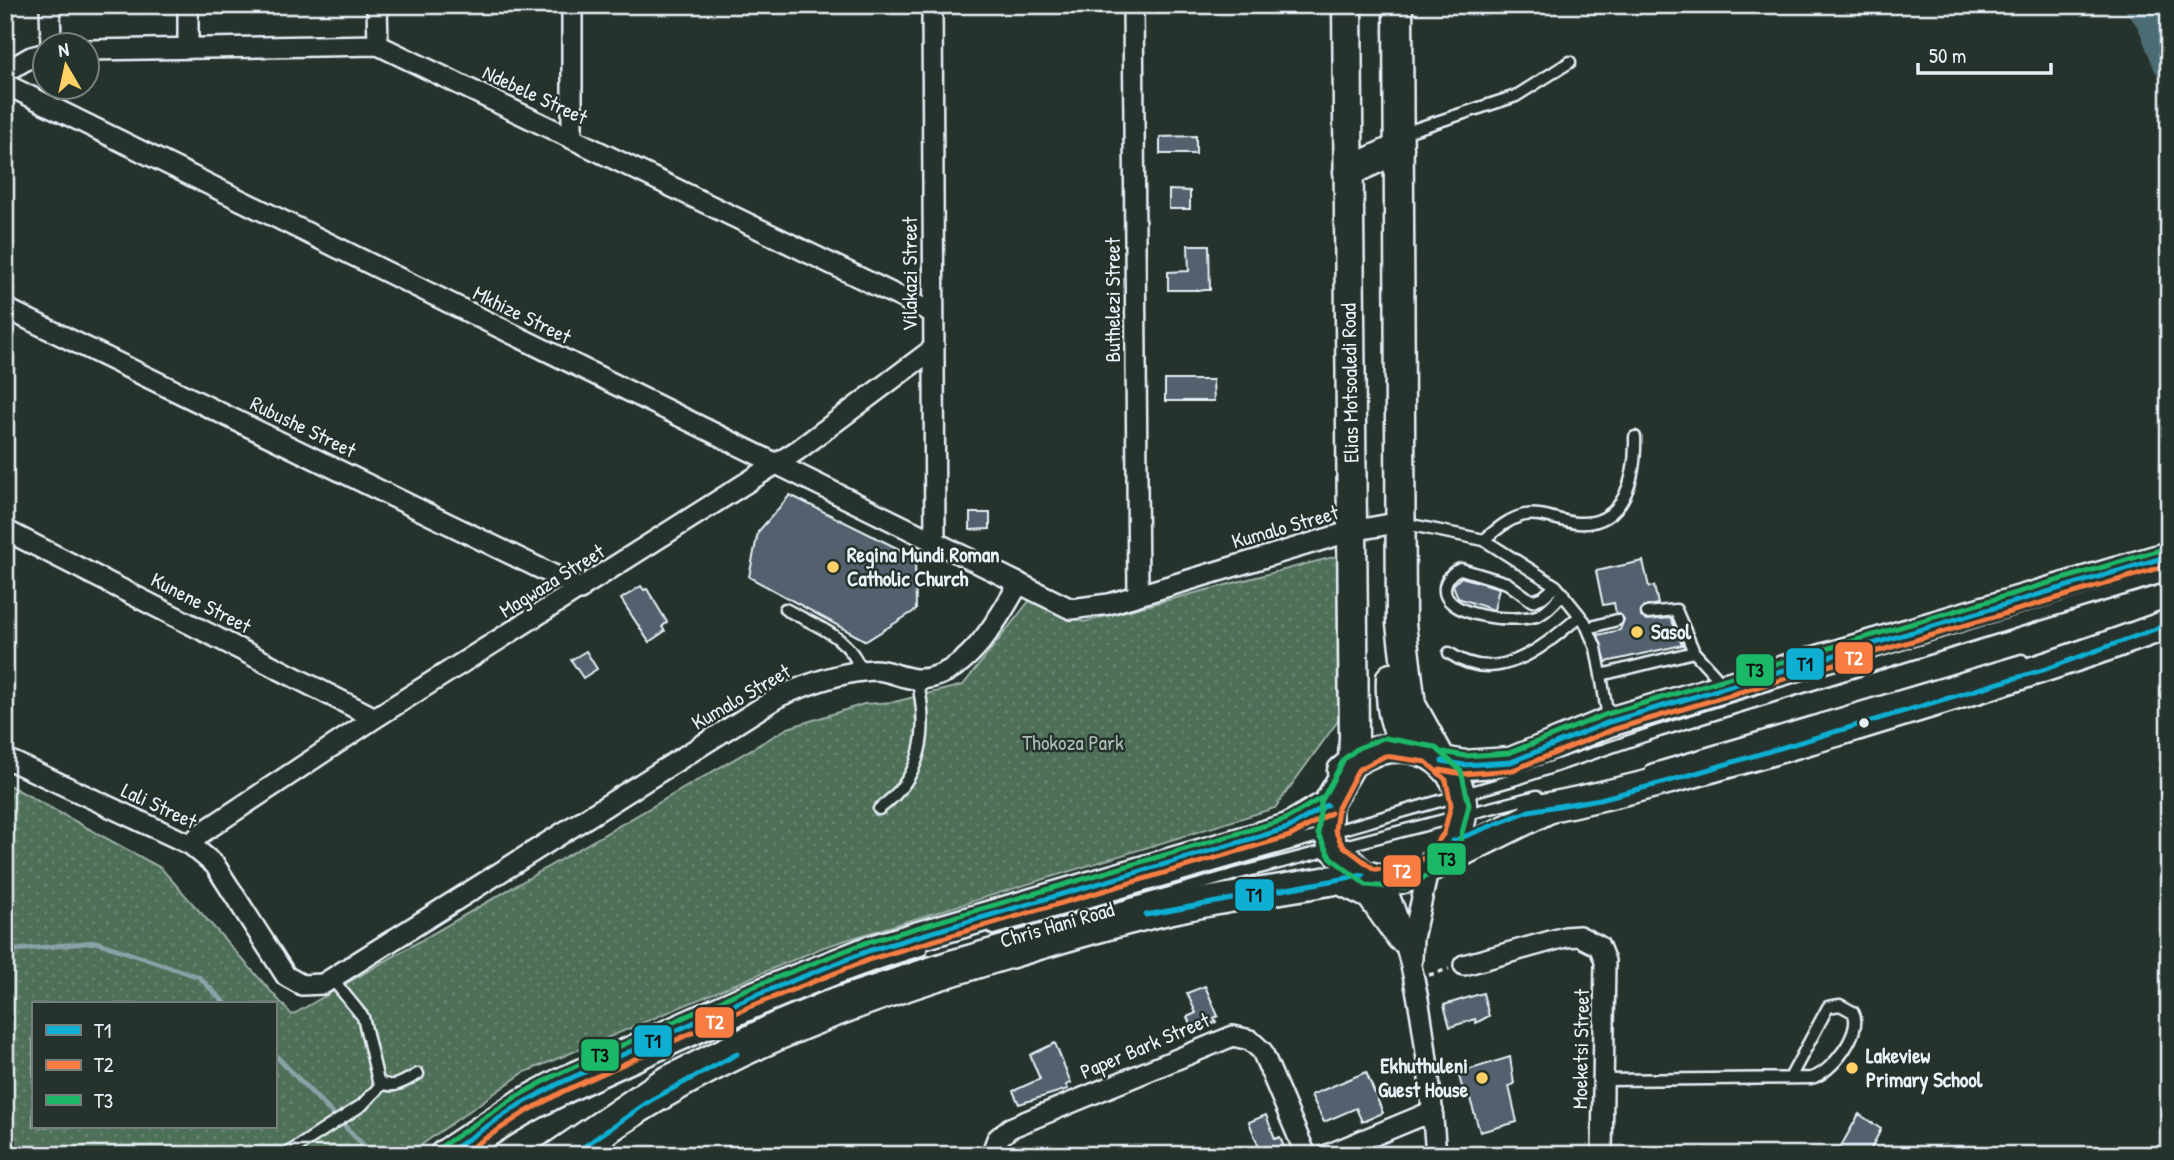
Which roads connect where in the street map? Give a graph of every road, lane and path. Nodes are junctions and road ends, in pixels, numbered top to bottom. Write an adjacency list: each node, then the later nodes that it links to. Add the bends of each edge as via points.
1 (50, 5): 9 (street)
2 (188, 5): 11 (street)
3 (377, 5): 10 (street)
4 (572, 5): 17 (street)
5 (932, 5): 21 (street, Vilakazi Street)
6 (1133, 5): 35 (street, Buthelezi Street)
7 (1347, 5): 19 (main road, Elias Motsoaledi Road)
8 (1398, 5): 18 (main road)
9 (51, 32)
10 (377, 45): 11 (street, Ndebele Street); 17 (street, Ndebele Street)
11 (188, 46): 12 (street, Ndebele Street)
12 (102, 49)
13 (32, 57): 15 (street)
14 (1570, 62): 18 (lane, via 1516,96)
15 (5, 72)
16 (5, 84): 24 (street, Mkhize Street)
17 (572, 138): 21 (street, Ndebele Street)
18 (1399, 141): 19 (main road); 25 (main road)
19 (1348, 172): 27 (main road, Elias Motsoaledi Road)
20 (5, 307): 33 (street, Rubushe Street)
21 (933, 313): 22 (street, Vilakazi Street)
22 (934, 348): 24 (street, Magwaza Street); 29 (street, Vilakazi Street)
23 (1635, 437): 28 (lane, via 1636,466 1626,496 1612,513 1580,523 1524,515)
24 (776, 463): 29 (street, Mkhize Street); 33 (street, Magwaza Street)
25 (1401, 523): 27 (street, Kumalo Street); 28 (lane); 40 (main road)
26 (5, 530): 50 (street, Kunene Street)
27 (1352, 531): 35 (street, Kumalo Street); 54 (main road, Elias Motsoaledi Road)
28 (1484, 540): 34 (lane)
29 (935, 542): 32 (street, Mkhize Street)
30 (2169, 556): 49 (main road)
31 (2169, 575): 60 (lane, Chris Hani Road)
32 (1019, 583): 35 (street, Kumalo Street, via 1071,609); 48 (street, via 990,633 973,651 934,676)
33 (580, 590): 50 (street, Magwaza Street)
34 (1560, 590): 34 (lane, via 1538,615 1507,619 1487,618 1454,605 1444,587 1451,574 1461,569 1507,583 1532,601); 38 (lane)
35 (1138, 594)
36 (785, 609): 46 (lane, via 840,638 858,658)
37 (1647, 613): 43 (lane, via 1676,610)
38 (1580, 616): 42 (lane); 44 (lane, via 1548,643 1507,664 1474,666)
39 (1618, 620): 42 (lane)
40 (1401, 624): 52 (main road, via 1390,692 1401,737); 55 (main road, via 1410,705)
41 (2169, 624): 57 (main road, Chris Hani Road, via 2046,669 1772,751 1600,799)
42 (1588, 628): 47 (lane)
43 (1695, 652): 47 (lane); 49 (lane)
44 (1449, 653)
45 (2039, 655): 56 (lane)
46 (861, 672): 48 (street, Kumalo Street, via 875,670); 70 (street, Kumalo Street, via 808,684 780,696)
47 (1601, 675): 51 (lane)
48 (917, 679): 59 (lane, via 924,708 922,751 902,788)
49 (1726, 687): 51 (main road)
50 (375, 718): 63 (street, Magwaza Street)
51 (1609, 722): 55 (main road, via 1511,762 1464,765)
52 (1414, 749): 54 (main road, via 1384,747); 55 (main road)
53 (5, 758): 63 (street, Lali Street)
54 (1353, 761): 58 (main road); 61 (main road, via 1292,813)
55 (1442, 761): 60 (main road)
56 (1637, 774)
57 (1551, 800): 60 (main road, Chris Hani Road, via 1498,821); 64 (main road)
58 (1327, 805): 61 (main road, Chris Hani Road, via 1288,828); 62 (main road)
59 (879, 809)
60 (1458, 817): 62 (lane, Chris Hani Road); 62 (lane, Chris Hani Road); 64 (main road)
61 (1250, 839): 77 (main road, Chris Hani Road, via 868,951 558,1084)
62 (1330, 840): 65 (main road); 78 (lane, Chris Hani Road, via 912,952 774,1003 566,1098); 79 (lane, Chris Hani Road, via 950,956 774,1018 659,1075)
63 (191, 845): 70 (street, Lali Street, via 215,865 286,976 302,985)
64 (1429, 867): 65 (main road, via 1401,880); 69 (street, via 1413,938)
65 (1373, 878): 66 (main road, Chris Hani Road); 67 (street, via 1392,902)
66 (1335, 880): 67 (main road, via 1371,895); 80 (main road, Chris Hani Road, via 1136,917 897,989 776,1036 692,1076)
67 (1401, 937): 69 (street)
68 (1464, 965): 69 (path); 73 (street, Moeketsi Street, via 1565,937 1579,936 1599,946 1605,961)
69 (1412, 977): 75 (street, via 1428,1055)
70 (325, 982): 74 (lane, via 363,1017 376,1076)
71 (418, 1074): 74 (lane, via 398,1085)
72 (1790, 1078): 72 (lane, via 1827,1072 1854,1029 1853,1012 1840,1005 1828,1007); 73 (lane)
73 (1604, 1080): 85 (street, Moeketsi Street)
74 (382, 1084): 76 (lane, via 362,1105)
75 (1433, 1111): 83 (street); 84 (street)
76 (285, 1155)
77 (444, 1155)
78 (471, 1155)
79 (542, 1155)
80 (572, 1155)
81 (991, 1155): 82 (street, Paper Bark Street, via 1010,1128 1233,1036 1250,1040 1262,1051)
82 (1306, 1155)
83 (1327, 1155)
84 (1436, 1155)
85 (1602, 1155)

